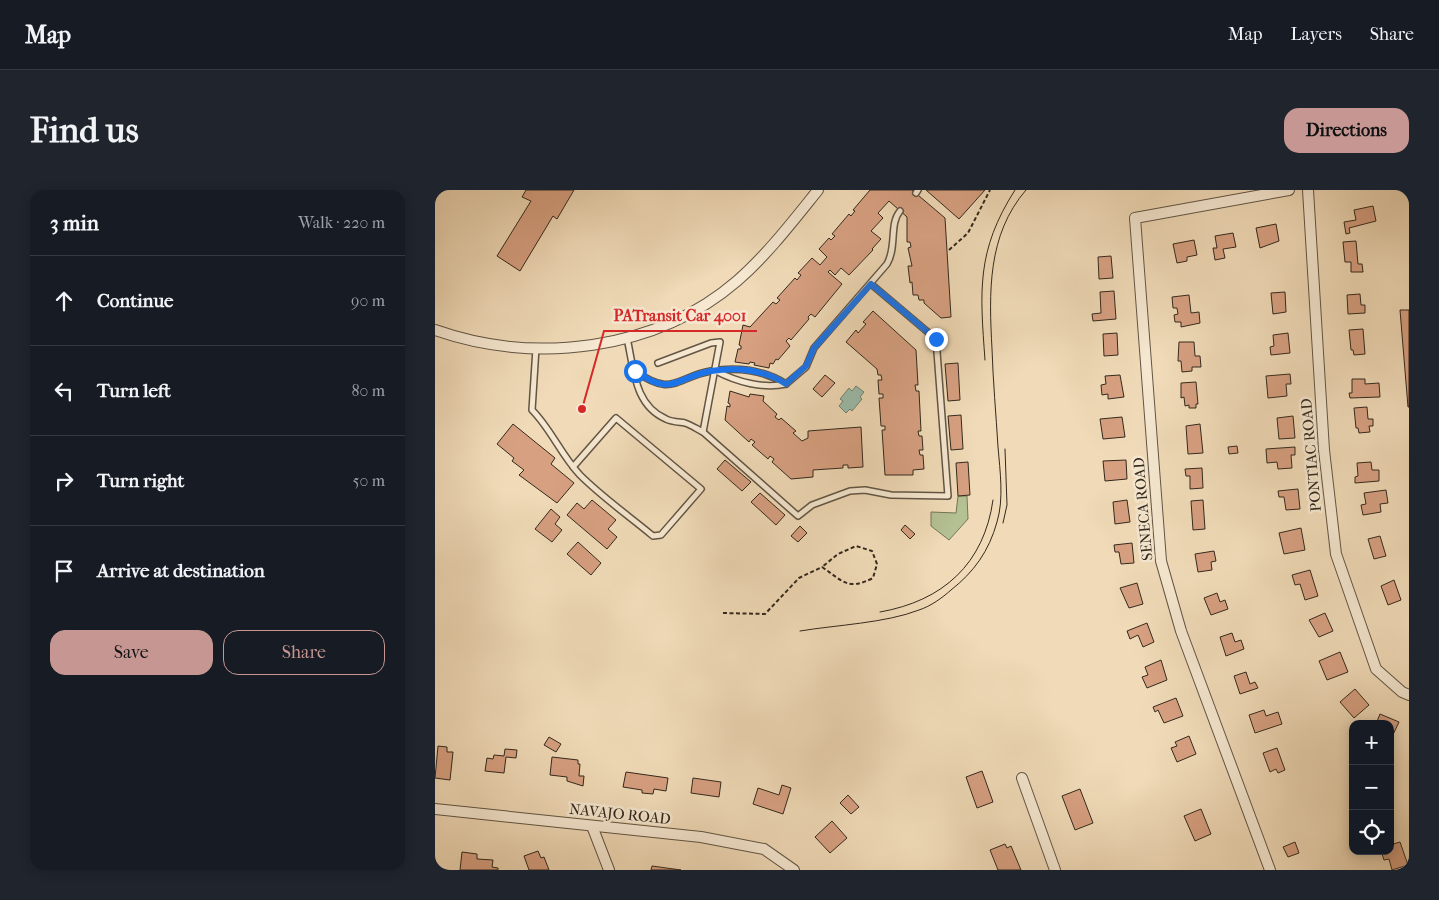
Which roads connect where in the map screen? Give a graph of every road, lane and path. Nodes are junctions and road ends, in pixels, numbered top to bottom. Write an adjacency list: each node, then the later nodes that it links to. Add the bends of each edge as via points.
1 (818, 190): 9 (street, via 737,281 703,305)
2 (990, 190): 6 (path, via 968,233)
3 (1289, 190): 26 (street, SENECA ROAD, via 1135,218 1161,561 1181,631)
4 (1308, 190): 19 (street, PONTIAC ROAD, via 1324,450 1337,554 1375,669)
5 (900, 211): 7 (lane, via 895,216 893,254)
6 (949, 250)
7 (871, 284): 14 (lane, via 814,348 806,366); 15 (lane, via 936,339 949,496 850,491 812,505 798,516)
8 (435, 330): 10 (street, via 491,345)
9 (627, 338): 10 (street, via 592,345); 12 (lane)
10 (537, 348): 16 (lane, via 532,410 543,421)
11 (658, 363): 13 (lane, via 720,342)
12 (635, 371): 13 (lane, via 651,382 672,385); 15 (lane, via 640,395 655,414)
13 (716, 371): 14 (lane, via 731,379 772,387); 14 (lane, via 733,368 774,376); 15 (lane)
14 (786, 384)
15 (703, 432)
16 (573, 467): 16 (lane, via 617,418 701,489 661,535 653,536)
17 (822, 567): 17 (path, via 845,583 858,586 873,578 877,564 872,551 856,546 838,554); 18 (path, via 799,578 765,614)
18 (723, 613)
19 (1409, 695)
20 (1022, 778): 25 (street)
21 (435, 809): 22 (street, NAVAJO ROAD)
22 (592, 826): 23 (street); 24 (street, NAVAJO ROAD, via 701,837 763,850)
23 (609, 870)
24 (794, 870)
25 (1055, 870)
26 (1270, 870)

